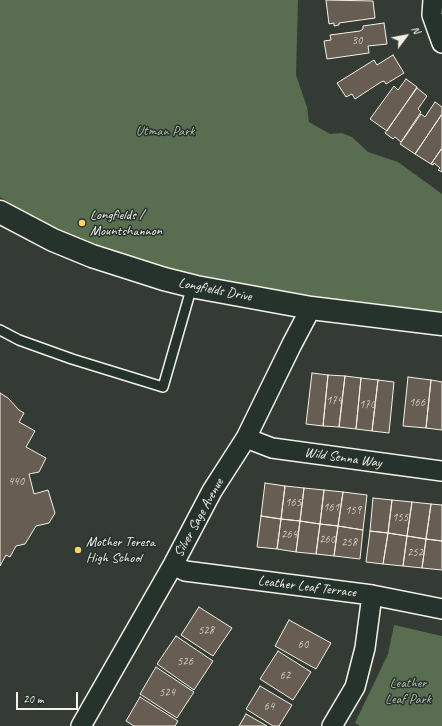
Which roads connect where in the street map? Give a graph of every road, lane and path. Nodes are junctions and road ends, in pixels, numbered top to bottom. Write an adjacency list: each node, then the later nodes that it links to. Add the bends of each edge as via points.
1 (433, 0): 2 (street, via 432,15)
2 (442, 43)
3 (0, 212): 4 (street, Longfields Drive, via 92,256 127,269)
4 (192, 286): 5 (street, Longfields Drive); 7 (lane, via 163,387 19,340)
5 (311, 308): 6 (street, Longfields Drive); 8 (street, Silver Sage Avenue)
6 (442, 324)
7 (0, 330)
8 (246, 438): 9 (street, Wild Senna Way, via 272,448); 10 (street, Silver Sage Avenue, via 212,491)
9 (442, 471)
10 (173, 565): 11 (street, Leather Leaf Terrace, via 185,571); 13 (street, Silver Sage Avenue)
11 (372, 595): 12 (street, Leather Leaf Terrace); 14 (street, via 365,648 355,687)
12 (442, 609)
13 (81, 726)
14 (332, 726)

